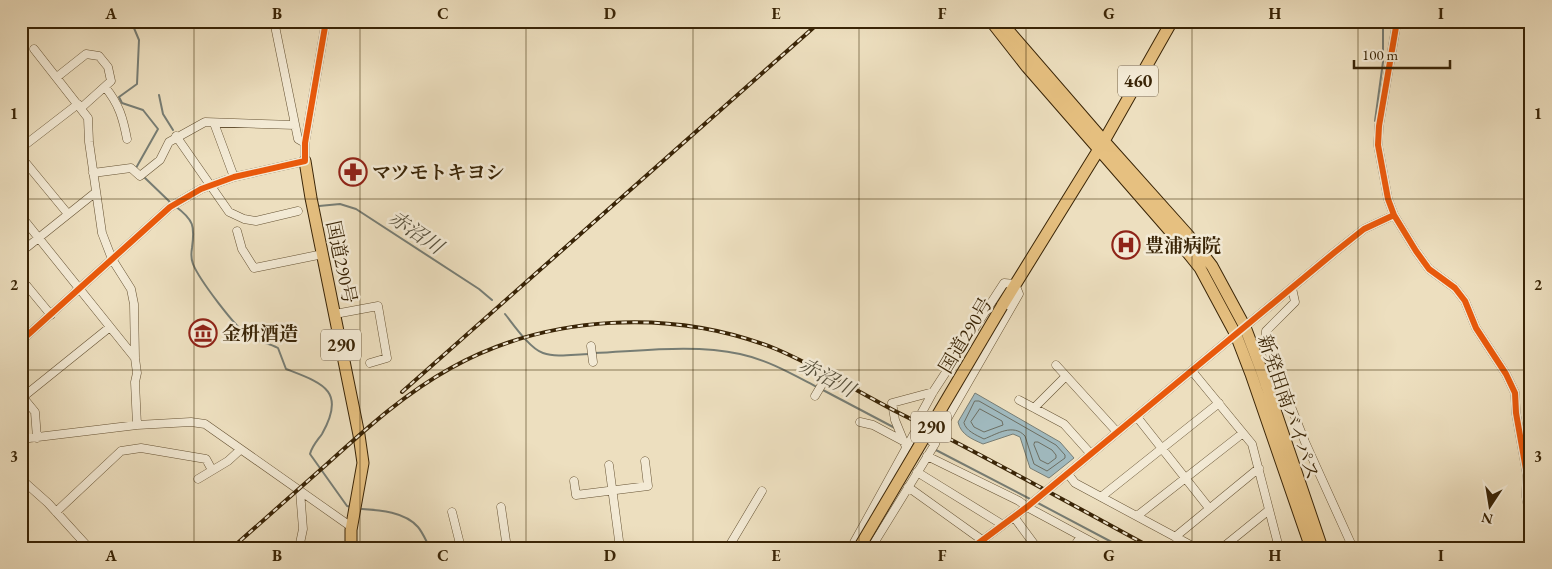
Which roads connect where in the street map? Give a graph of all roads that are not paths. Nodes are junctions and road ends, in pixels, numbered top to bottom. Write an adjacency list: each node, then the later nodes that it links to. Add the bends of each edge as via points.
1 (274, 21): 12 (street)
2 (326, 21): 15 (street)
3 (991, 21): 16 (highway, via 1027,67)
4 (1000, 21): 16 (highway)
5 (1172, 21): 16 (highway, 460)
6 (1397, 21): 26 (street, via 1378,145)
7 (34, 49): 8 (street)
8 (57, 77): 9 (street, via 86,54 92,54 100,56 108,67 111,81); 10 (street)
9 (105, 87): 10 (street); 14 (street, via 122,115)
10 (79, 106): 17 (street); 20 (street, via 88,118)
11 (214, 123): 12 (street); 13 (street, via 205,122); 21 (street)
12 (295, 125): 15 (street, via 298,139)
13 (176, 136): 20 (street, via 160,160 143,174 131,168); 22 (street)
14 (127, 139)
15 (305, 144): 19 (street)
16 (1101, 146): 33 (highway, 国道290号 / 290); 40 (highway, 新発田南バイパス, via 1190,254)
17 (21, 148)
18 (21, 157): 25 (street)
19 (305, 161): 21 (street); 31 (highway, 国道290号 / 290)
20 (93, 173): 23 (street)
21 (234, 177): 22 (street)
22 (210, 186): 24 (street, via 229,212 244,219 256,221); 32 (street, via 170,207)
23 (96, 192): 25 (street); 32 (street, via 102,233)
24 (298, 211)
25 (68, 214): 29 (street)
26 (1394, 215): 34 (street, via 1364,229); 91 (street, via 1429,269 1455,288 1464,301 1476,328 1515,392)
27 (21, 216): 29 (street)
28 (237, 231): 31 (street, via 242,249 254,268)
29 (38, 238): 30 (street); 35 (street)
30 (21, 252)
31 (323, 254): 38 (highway, 国道290号 / 290)
32 (112, 259): 35 (street); 43 (street, via 131,289)
33 (1015, 284): 50 (street, via 1004,283); 50 (street, via 1018,294 943,426 921,414); 107 (highway, 国道290号 / 290, bridge)
34 (1292, 288): 40 (street); 120 (street, via 1295,302 1266,331 1265,341 1305,442)
35 (80, 289): 37 (street); 39 (street)
36 (21, 291): 37 (street, via 27,286)
37 (51, 314): 41 (street)
38 (335, 314): 45 (street, via 378,306 388,358); 93 (highway, 国道290号 / 290, via 363,463)
39 (110, 327): 43 (street); 51 (street)
40 (1240, 331): 47 (street); 118 (highway, 新発田南バイパス, via 1251,374); 119 (highway, 新発田南バイパス, via 1261,369)
41 (21, 342)
42 (591, 346): 44 (street)
43 (135, 358): 58 (street)
44 (593, 362)
45 (370, 363)
46 (1056, 366): 48 (street)
47 (1192, 372): 54 (street); 56 (street)
48 (1066, 376): 55 (street); 59 (street)
49 (824, 381): 52 (street)
50 (933, 392): 63 (street, via 892,403)
51 (22, 396): 61 (street, via 35,412)
52 (815, 396)
53 (1019, 400): 55 (street)
54 (1219, 403): 60 (street); 64 (street)
55 (1034, 408): 66 (street, via 1064,424)
56 (1137, 417): 59 (street); 64 (street)
57 (860, 422): 63 (street, via 873,425)
58 (137, 425): 61 (street); 65 (street, via 205,424)
59 (1118, 432): 66 (street)
60 (1243, 433): 70 (street, via 1252,444); 74 (street)
61 (37, 438): 62 (street)
62 (21, 439)
63 (905, 445): 67 (street, via 915,432 924,436 934,444); 106 (street)
64 (1162, 449): 74 (street); 82 (street)
65 (240, 450): 71 (street); 80 (street)
66 (1090, 454): 73 (street)
67 (927, 456): 72 (street); 84 (street)
68 (644, 461): 81 (street, via 648,486)
69 (609, 465): 81 (street)
70 (1259, 468): 85 (street); 86 (street)
71 (212, 470): 76 (street); 87 (street, via 206,459 141,448 122,451)
72 (917, 472): 78 (street); 92 (street)
73 (1068, 474): 82 (street, via 1075,483); 84 (street)
74 (1185, 478): 85 (street); 89 (street)
75 (21, 479): 87 (street)
76 (198, 479)
77 (574, 481): 81 (street, via 576,495)
78 (908, 487): 96 (street); 108 (street)
79 (762, 490): 105 (street)
80 (300, 491): 93 (street, via 350,526); 98 (street, via 303,529)
81 (611, 492): 102 (street)
82 (1101, 497): 89 (street)
83 (501, 506): 101 (street)
84 (1026, 507): 90 (street); 95 (street)
85 (1209, 508): 94 (street)
86 (1269, 510): 116 (street); 117 (street)
87 (56, 512): 97 (street)
88 (452, 512): 100 (street)
89 (1137, 516): 94 (street)
90 (1014, 517): 92 (street); 111 (street)
91 (1531, 522)
92 (1003, 525): 96 (street)
93 (351, 530): 99 (highway, 国道290号 / 290)
94 (1175, 536): 115 (street)
95 (1079, 539): 112 (street); 113 (street); 114 (street)
96 (982, 540): 109 (street); 110 (street)
97 (89, 548)
98 (299, 548)
99 (351, 548)
100 (462, 548)
101 (507, 548)
102 (620, 548)
103 (658, 548): 104 (street)
104 (672, 548)
105 (728, 548)
106 (851, 548)
107 (859, 548)
108 (871, 548)
109 (972, 548)
110 (988, 548)
111 (1037, 548)
112 (1070, 548)
113 (1088, 548)
114 (1102, 548)
115 (1196, 548)
116 (1222, 548)
117 (1279, 548)
118 (1311, 548)
119 (1322, 548)
120 (1353, 548)

